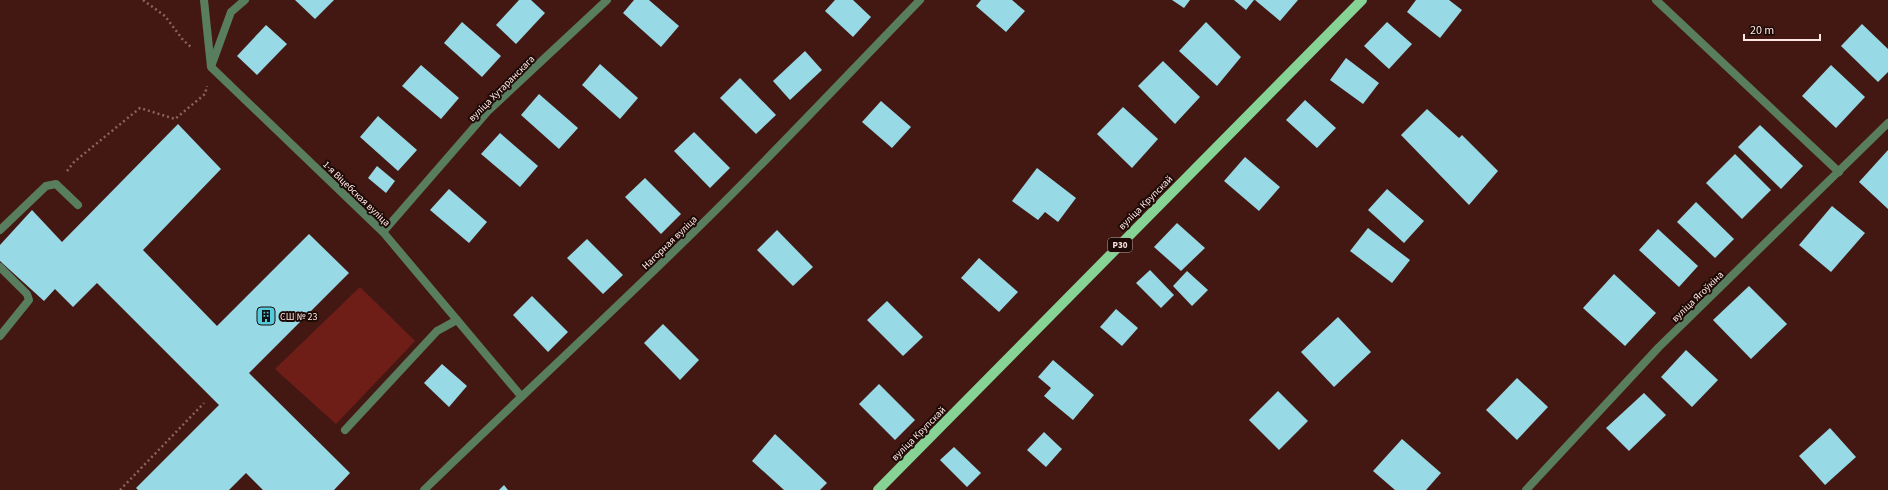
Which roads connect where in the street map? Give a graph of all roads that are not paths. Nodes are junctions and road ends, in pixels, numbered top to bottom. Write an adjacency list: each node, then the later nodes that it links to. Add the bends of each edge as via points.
1 (204, 0): 7 (street)
2 (245, 0): 7 (street, via 231,12)
3 (607, 0): 12 (street, вуліца Хутаранскага, via 489,110)
4 (920, 0): 16 (street, Нагорная вуліца, via 709,217 604,320)
5 (1362, 0): 19 (main road, вуліца Крупскай / Р30)
6 (1656, 0): 9 (street)
7 (211, 67): 12 (street, 1-я Віцебская вуліца)
8 (1888, 123): 9 (street, вуліца Ягоўкіна)
9 (1839, 172): 20 (street, вуліца Ягоўкіна, via 1659,347)
10 (78, 205): 11 (street, via 56,184 46,186)
11 (0, 230)
12 (383, 232): 14 (street, 1-я Віцебская вуліца)
13 (0, 266): 15 (street, via 28,294 29,300)
14 (457, 320): 16 (street, 1-я Віцебская вуліца); 17 (street, via 437,331)
15 (0, 336)
16 (521, 396): 18 (street, Нагорная вуліца)
17 (345, 430)
18 (424, 490)
19 (878, 490)
20 (1526, 490)

